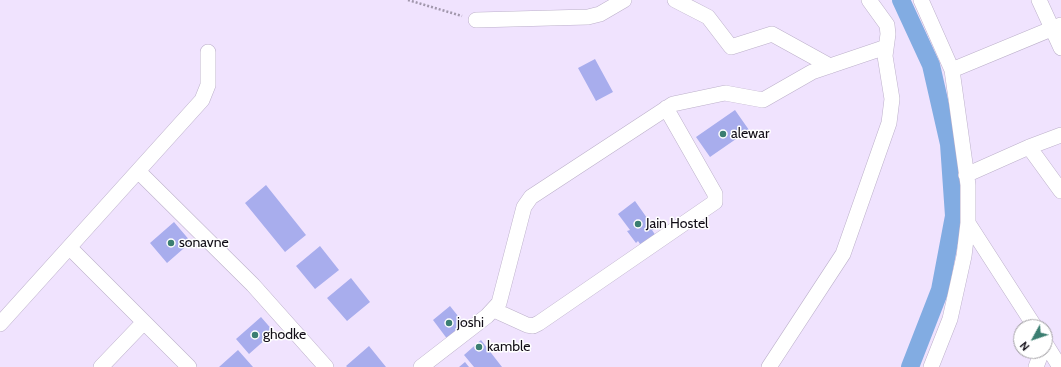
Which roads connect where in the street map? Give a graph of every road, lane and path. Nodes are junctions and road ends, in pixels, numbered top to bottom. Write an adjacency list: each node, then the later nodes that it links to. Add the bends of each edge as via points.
1 (408, 0): 7 (path)
2 (624, 0): 7 (street, via 594,16)
3 (675, 0): 12 (street, via 708,17 731,47 772,34)
4 (869, 0): 9 (street, via 887,25)
5 (921, 0): 13 (street)
6 (1039, 0): 8 (street)
7 (476, 20)
8 (1057, 27): 10 (street); 13 (street)
9 (886, 47): 12 (street); 31 (street, via 885,56 892,99 889,123 847,244 838,262)
10 (1061, 48)
11 (208, 52): 17 (street, via 208,85 202,100)
12 (830, 66): 14 (street, via 802,76 763,100 732,93 718,93)
13 (952, 70): 18 (street)
14 (666, 108): 22 (street, via 527,201 502,296); 22 (street, via 715,194 715,202 533,326)
15 (1061, 135): 16 (street)
16 (1029, 147): 18 (street); 19 (street)
17 (138, 172): 21 (street); 29 (street, via 253,285)
18 (966, 174): 20 (street)
19 (1061, 191)
20 (968, 224): 23 (street); 32 (street, via 964,256 950,319)
21 (70, 248): 24 (street); 25 (street)
22 (494, 310): 30 (street)
23 (1030, 319)
24 (144, 322): 27 (street); 28 (street)
25 (0, 324)
26 (1053, 356): 33 (street)
27 (101, 367)
28 (189, 367)
29 (326, 367)
30 (421, 367)
31 (769, 367)
32 (931, 367)
33 (1060, 367)

